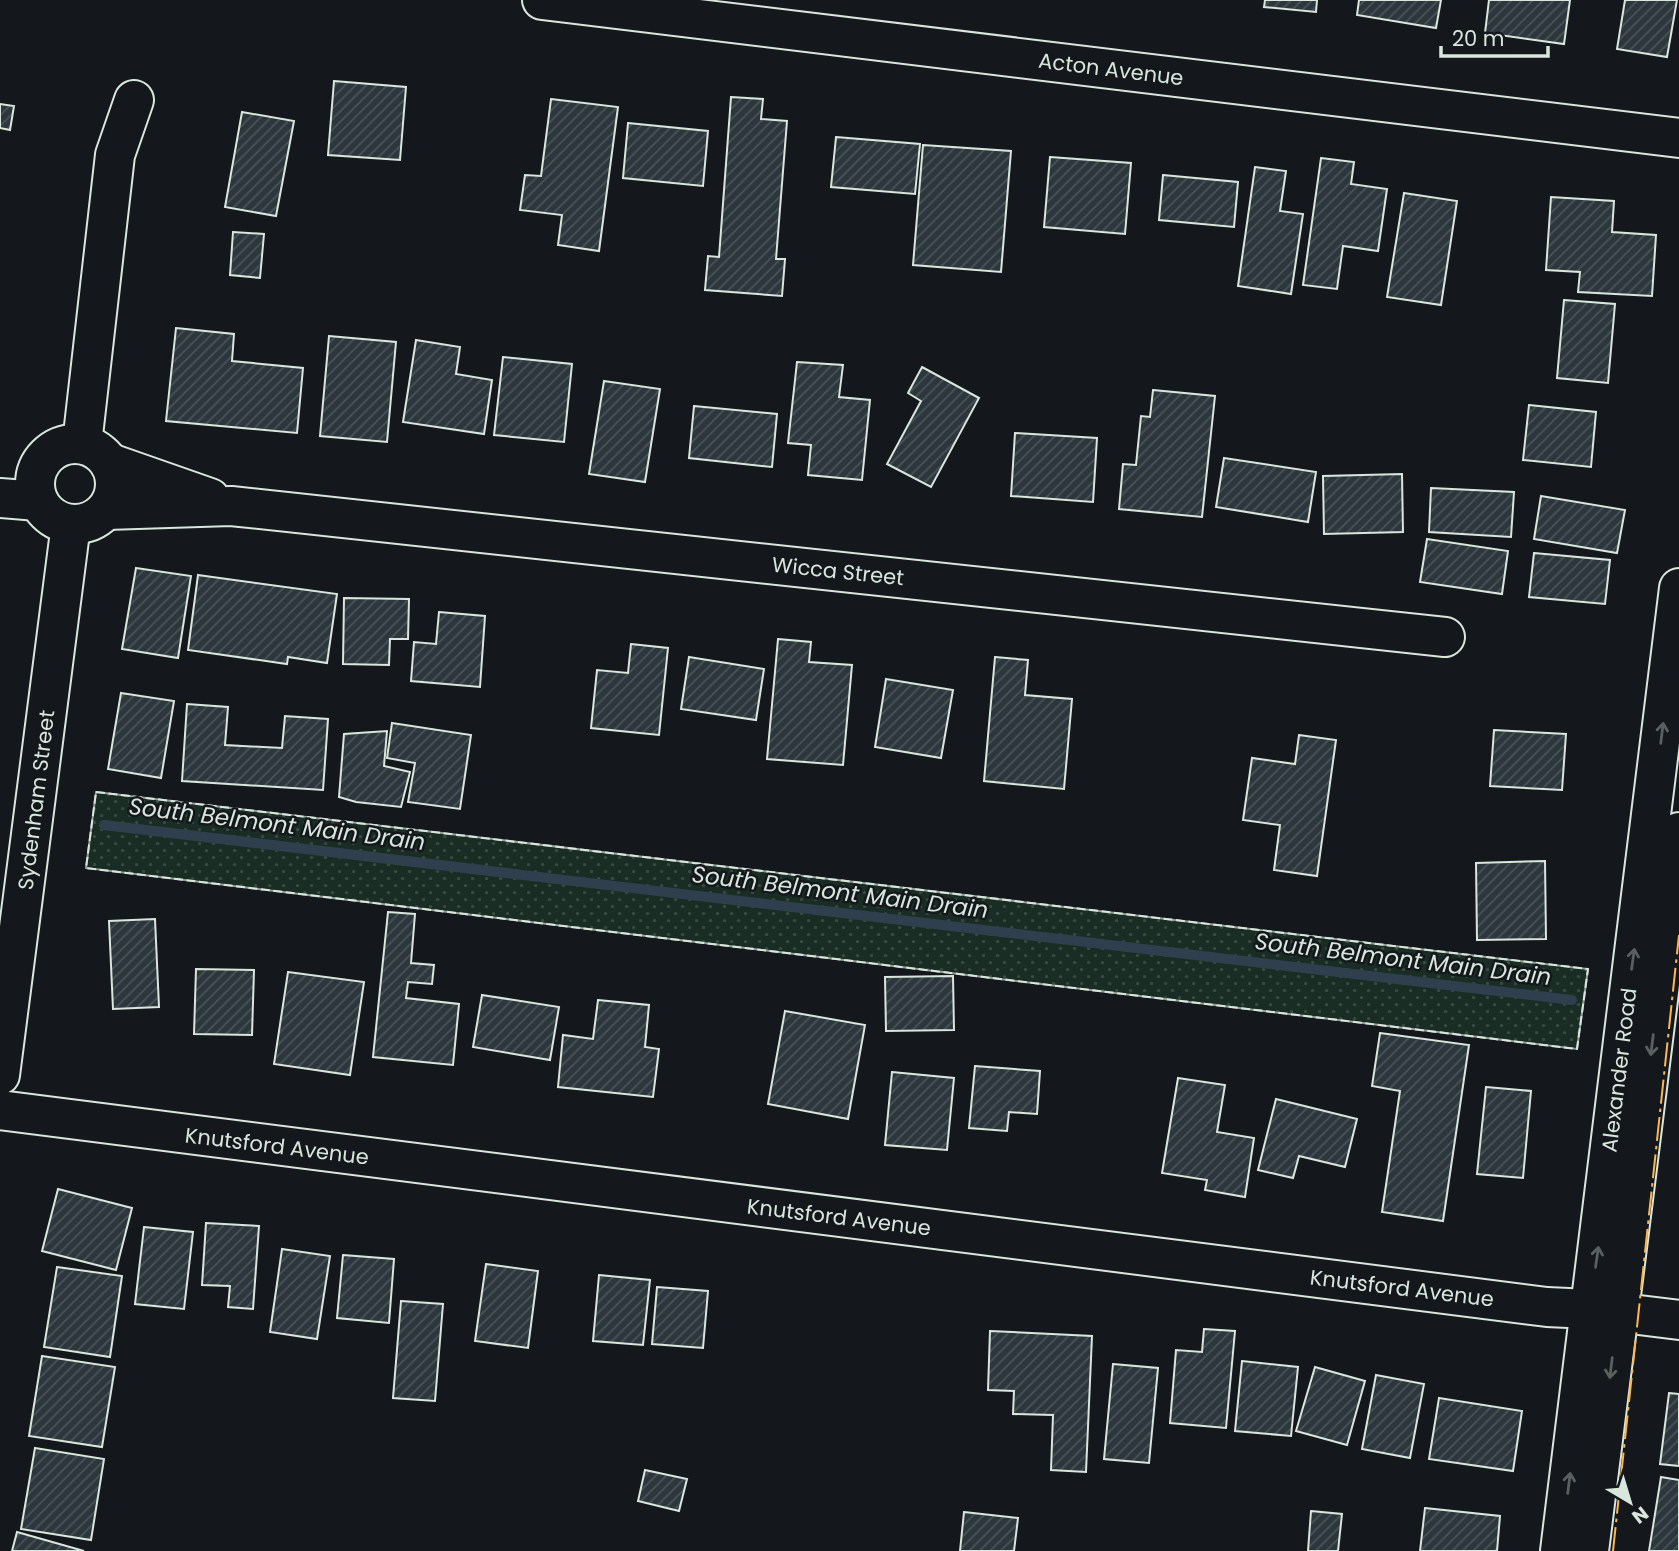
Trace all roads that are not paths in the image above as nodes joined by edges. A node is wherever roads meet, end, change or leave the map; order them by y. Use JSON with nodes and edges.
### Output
{"nodes":[{"id":1,"x":542,"y":0,"type":"edge"},
{"id":2,"x":134,"y":100,"type":"dead end"},
{"id":3,"x":1679,"y":138,"type":"edge"},
{"id":4,"x":96,"y":453,"type":"junction"},
{"id":5,"x":24,"y":482,"type":"edge"},
{"id":6,"x":0,"y":498,"type":"edge"},
{"id":7,"x":231,"y":506,"type":"junction"},
{"id":8,"x":106,"y":510,"type":"junction"},
{"id":9,"x":71,"y":524,"type":"junction"},
{"id":10,"x":1679,"y":588,"type":"edge"},
{"id":11,"x":1445,"y":637,"type":"dead end"},
{"id":12,"x":1673,"y":688,"type":"edge"},
{"id":13,"x":1679,"y":832,"type":"edge"},
{"id":14,"x":0,"y":1075,"type":"edge"},
{"id":15,"x":0,"y":1110,"type":"edge"},
{"id":16,"x":1604,"y":1310,"type":"junction"},
{"id":17,"x":1679,"y":1320,"type":"edge"},
{"id":18,"x":1560,"y":1551,"type":"edge"},
{"id":19,"x":1589,"y":1551,"type":"edge"}],
"edges":[{"from":1,"to":3,"type":"street","name":"Acton Avenue"},
{"from":2,"to":4,"type":"street"},
{"from":4,"to":5,"type":"street"},
{"from":4,"to":7,"type":"street","name":"Wicca Street"},
{"from":4,"to":8,"type":"street"},
{"from":5,"to":6,"type":"street"},
{"from":5,"to":9,"type":"street"},
{"from":7,"to":8,"type":"street","name":"Wicca Street"},
{"from":7,"to":11,"type":"street","name":"Wicca Street"},
{"from":8,"to":9,"type":"street"},
{"from":9,"to":14,"type":"street","name":"Sydenham Street"},
{"from":10,"to":12,"type":"street","name":"Alexander Road"},
{"from":16,"to":12,"type":"street","name":"Alexander Road","one_way":true},
{"from":13,"to":16,"type":"street","name":"Alexander Road","one_way":true},
{"from":15,"to":16,"type":"street","name":"Knutsford Avenue"},
{"from":16,"to":17,"type":"street","name":"Knutsford Avenue"},
{"from":18,"to":16,"type":"street","name":"Alexander Road","one_way":true},
{"from":16,"to":19,"type":"street","name":"Alexander Road","one_way":true}]}
